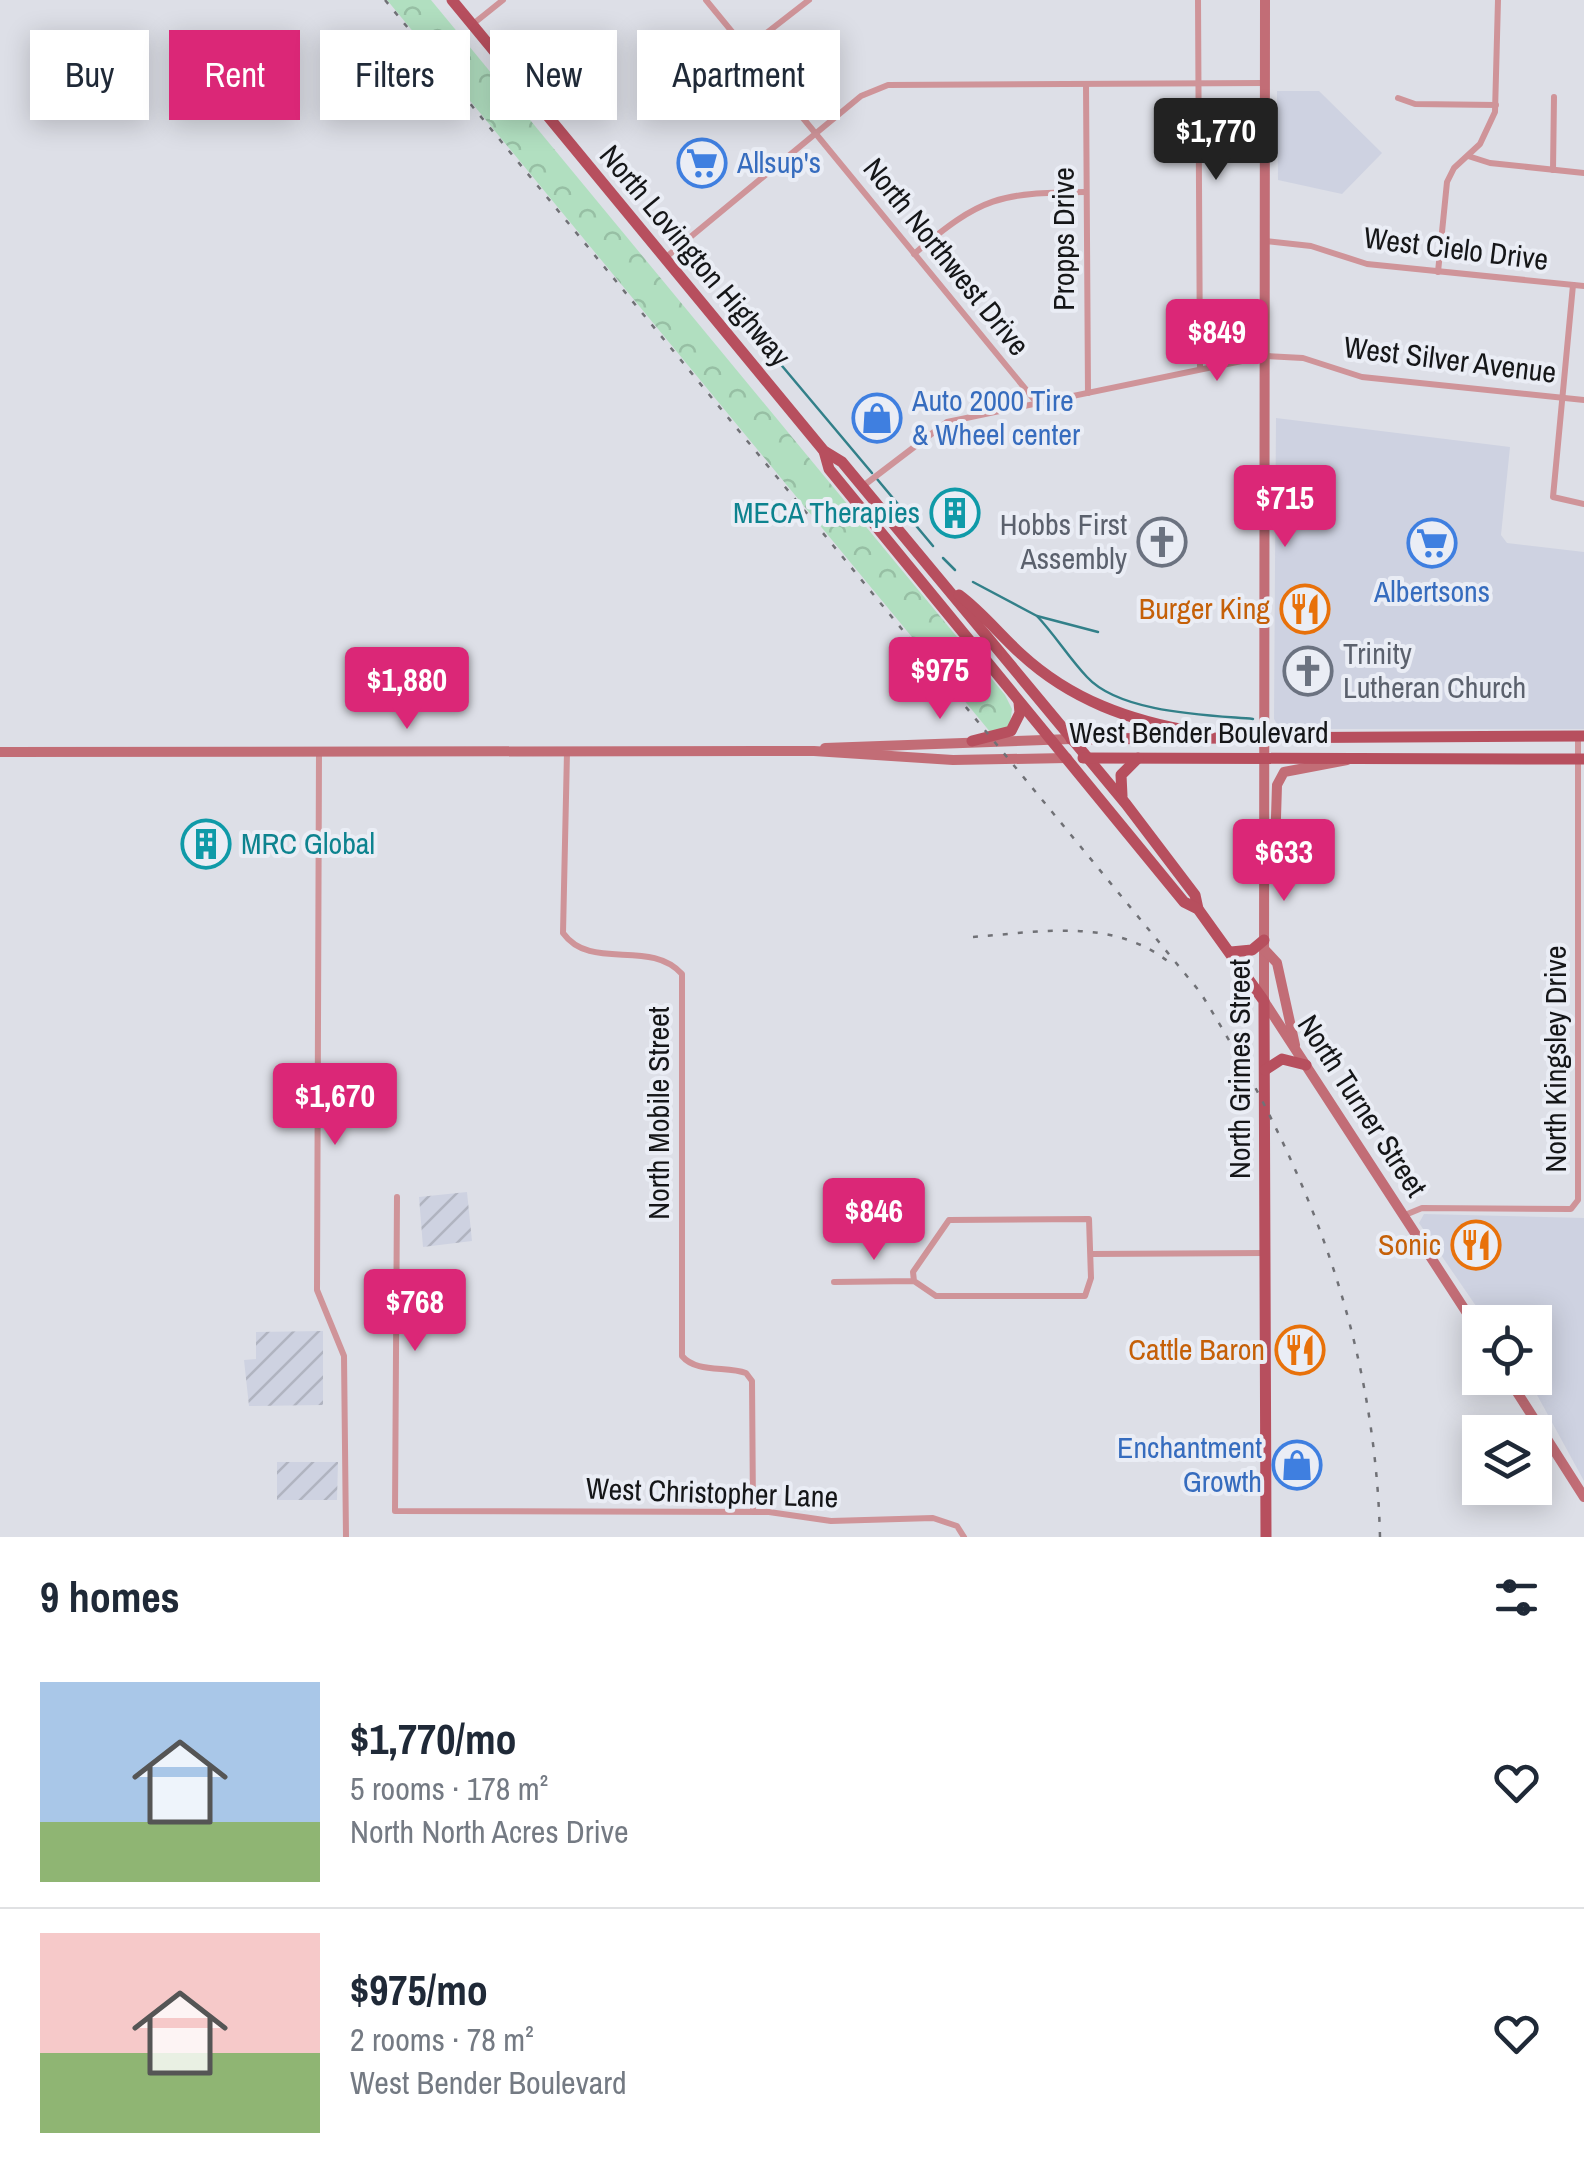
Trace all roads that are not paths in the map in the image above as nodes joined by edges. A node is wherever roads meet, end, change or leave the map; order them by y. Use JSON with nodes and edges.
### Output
{"nodes":[{"id":1,"x":452,"y":0,"type":"edge"},
{"id":2,"x":503,"y":0,"type":"edge"},
{"id":3,"x":706,"y":0,"type":"edge"},
{"id":4,"x":809,"y":0,"type":"edge"},
{"id":5,"x":1198,"y":0,"type":"edge"},
{"id":6,"x":1265,"y":0,"type":"edge"},
{"id":7,"x":1498,"y":0,"type":"edge"},
{"id":8,"x":472,"y":25,"type":"junction"},
{"id":9,"x":731,"y":30,"type":"edge"},
{"id":10,"x":770,"y":30,"type":"edge"},
{"id":11,"x":1198,"y":83,"type":"junction"},
{"id":12,"x":1265,"y":83,"type":"junction"},
{"id":13,"x":1086,"y":84,"type":"junction"},
{"id":14,"x":1554,"y":97,"type":"dead end"},
{"id":15,"x":1398,"y":98,"type":"dead end"},
{"id":16,"x":1496,"y":105,"type":"junction"},
{"id":17,"x":805,"y":120,"type":"edge"},
{"id":18,"x":816,"y":133,"type":"junction"},
{"id":19,"x":1468,"y":156,"type":"junction"},
{"id":20,"x":1553,"y":170,"type":"junction"},
{"id":21,"x":1584,"y":173,"type":"edge"},
{"id":22,"x":1086,"y":192,"type":"junction"},
{"id":23,"x":1266,"y":240,"type":"junction"},
{"id":24,"x":914,"y":254,"type":"junction"},
{"id":25,"x":665,"y":258,"type":"junction"},
{"id":26,"x":1438,"y":272,"type":"junction"},
{"id":27,"x":1573,"y":285,"type":"junction"},
{"id":28,"x":1584,"y":286,"type":"edge"},
{"id":29,"x":1266,"y":356,"type":"junction"},
{"id":30,"x":1200,"y":369,"type":"junction"},
{"id":31,"x":1088,"y":393,"type":"junction"},
{"id":32,"x":1562,"y":397,"type":"junction"},
{"id":33,"x":1584,"y":400,"type":"edge"},
{"id":34,"x":1037,"y":403,"type":"junction"},
{"id":35,"x":824,"y":451,"type":"junction"},
{"id":36,"x":862,"y":486,"type":"junction"},
{"id":37,"x":1584,"y":504,"type":"edge"},
{"id":38,"x":946,"y":588,"type":"junction"},
{"id":39,"x":1018,"y":698,"type":"junction"},
{"id":40,"x":1430,"y":736,"type":"junction"},
{"id":41,"x":1581,"y":736,"type":"edge"},
{"id":42,"x":1225,"y":737,"type":"junction"},
{"id":43,"x":1264,"y":737,"type":"junction"},
{"id":44,"x":1071,"y":739,"type":"junction"},
{"id":45,"x":1052,"y":740,"type":"junction"},
{"id":46,"x":972,"y":741,"type":"junction"},
{"id":47,"x":814,"y":750,"type":"junction"},
{"id":48,"x":0,"y":752,"type":"edge"},
{"id":49,"x":319,"y":752,"type":"junction"},
{"id":50,"x":567,"y":752,"type":"junction"},
{"id":51,"x":1264,"y":756,"type":"junction"},
{"id":52,"x":1140,"y":757,"type":"junction"},
{"id":53,"x":1067,"y":758,"type":"junction"},
{"id":54,"x":1086,"y":758,"type":"junction"},
{"id":55,"x":1354,"y":758,"type":"junction"},
{"id":56,"x":1429,"y":758,"type":"junction"},
{"id":57,"x":1581,"y":759,"type":"edge"},
{"id":58,"x":1126,"y":804,"type":"junction"},
{"id":59,"x":1264,"y":859,"type":"junction"},
{"id":60,"x":1198,"y":909,"type":"junction"},
{"id":61,"x":1264,"y":944,"type":"junction"},
{"id":62,"x":1230,"y":952,"type":"junction"},
{"id":63,"x":1264,"y":1001,"type":"junction"},
{"id":64,"x":1296,"y":1050,"type":"junction"},
{"id":65,"x":1306,"y":1065,"type":"junction"},
{"id":66,"x":1265,"y":1070,"type":"junction"},
{"id":67,"x":1581,"y":1166,"type":"edge"},
{"id":68,"x":397,"y":1197,"type":"dead end"},
{"id":69,"x":1404,"y":1216,"type":"junction"},
{"id":70,"x":1265,"y":1252,"type":"junction"},
{"id":71,"x":1091,"y":1254,"type":"junction"},
{"id":72,"x":914,"y":1281,"type":"junction"},
{"id":73,"x":834,"y":1282,"type":"dead end"},
{"id":74,"x":1462,"y":1305,"type":"edge"},
{"id":75,"x":1519,"y":1395,"type":"edge"},
{"id":76,"x":1584,"y":1497,"type":"edge"},
{"id":77,"x":753,"y":1511,"type":"junction"},
{"id":78,"x":963,"y":1535,"type":"edge"},
{"id":79,"x":346,"y":1537,"type":"edge"},
{"id":80,"x":1266,"y":1537,"type":"edge"}],
"edges":[{"from":1,"to":8,"type":"main road","name":"North Lovington Highway"},
{"from":2,"to":8,"type":"street"},
{"from":3,"to":9,"type":"street","name":"North Northwest Drive"},
{"from":4,"to":10,"type":"street"},
{"from":5,"to":11,"type":"street"},
{"from":6,"to":12,"type":"main road","name":"North Grimes Street"},
{"from":7,"to":16,"type":"street"},
{"from":8,"to":25,"type":"main road","name":"North Lovington Highway"},
{"from":11,"to":12,"type":"street"},
{"from":11,"to":13,"type":"street"},
{"from":11,"to":30,"type":"street"},
{"from":12,"to":23,"type":"main road","name":"North Grimes Street"},
{"from":13,"to":18,"type":"street"},
{"from":13,"to":22,"type":"street","name":"Propps Drive"},
{"from":14,"to":20,"type":"street"},
{"from":15,"to":16,"type":"street"},
{"from":16,"to":19,"type":"street"},
{"from":17,"to":18,"type":"street","name":"North Northwest Drive"},
{"from":18,"to":24,"type":"street","name":"North Northwest Drive"},
{"from":18,"to":25,"type":"street"},
{"from":19,"to":20,"type":"street"},
{"from":19,"to":26,"type":"street"},
{"from":20,"to":21,"type":"street"},
{"from":22,"to":24,"type":"street"},
{"from":22,"to":31,"type":"street","name":"Propps Drive"},
{"from":23,"to":26,"type":"street","name":"West Cielo Drive"},
{"from":23,"to":29,"type":"main road","name":"North Grimes Street"},
{"from":24,"to":34,"type":"street","name":"North Northwest Drive"},
{"from":25,"to":35,"type":"main road","name":"North Lovington Highway"},
{"from":26,"to":27,"type":"street","name":"West Cielo Drive"},
{"from":27,"to":28,"type":"street","name":"West Cielo Drive"},
{"from":27,"to":32,"type":"street"},
{"from":29,"to":30,"type":"street","name":"West Silver Avenue"},
{"from":29,"to":32,"type":"street","name":"West Silver Avenue"},
{"from":29,"to":43,"type":"main road","name":"North Grimes Street"},
{"from":30,"to":31,"type":"street","name":"West Silver Avenue"},
{"from":31,"to":34,"type":"street","name":"West Silver Avenue"},
{"from":32,"to":33,"type":"street","name":"West Silver Avenue"},
{"from":32,"to":37,"type":"street"},
{"from":34,"to":36,"type":"street","name":"West Silver Avenue"},
{"from":35,"to":36,"type":"main road","name":"North Lovington Highway"},
{"from":35,"to":39,"type":"main road","name":"North Lovington Highway"},
{"from":36,"to":38,"type":"main road","name":"North Lovington Highway"},
{"from":38,"to":42,"type":"main road"},
{"from":38,"to":44,"type":"main road","name":"North Lovington Highway"},
{"from":39,"to":45,"type":"main road","name":"North Lovington Highway"},
{"from":39,"to":46,"type":"main road"},
{"from":40,"to":41,"type":"main road","name":"West Bender Boulevard"},
{"from":40,"to":43,"type":"main road","name":"West Bender Boulevard"},
{"from":40,"to":56,"type":"main road"},
{"from":41,"to":57,"type":"street","name":"North Kingsley Drive"},
{"from":42,"to":43,"type":"main road","name":"West Bender Boulevard"},
{"from":42,"to":44,"type":"main road","name":"West Bender Boulevard"},
{"from":43,"to":51,"type":"main road","name":"North Grimes Street"},
{"from":44,"to":45,"type":"main road","name":"West Bender Boulevard"},
{"from":44,"to":54,"type":"main road","name":"North Turner Street"},
{"from":45,"to":46,"type":"main road","name":"West Bender Boulevard"},
{"from":45,"to":53,"type":"main road","name":"North Lovington Highway"},
{"from":46,"to":47,"type":"main road","name":"West Bender Boulevard"},
{"from":47,"to":50,"type":"main road","name":"West Bender Boulevard"},
{"from":47,"to":53,"type":"main road","name":"West Bender Boulevard"},
{"from":48,"to":49,"type":"main road","name":"West Bender Boulevard"},
{"from":49,"to":50,"type":"main road","name":"West Bender Boulevard"},
{"from":49,"to":79,"type":"street"},
{"from":50,"to":77,"type":"street","name":"North Mobile Street"},
{"from":51,"to":52,"type":"main road","name":"West Bender Boulevard"},
{"from":51,"to":55,"type":"main road","name":"West Bender Boulevard"},
{"from":51,"to":59,"type":"main road","name":"North Grimes Street"},
{"from":52,"to":54,"type":"main road","name":"West Bender Boulevard"},
{"from":52,"to":58,"type":"main road"},
{"from":53,"to":54,"type":"main road","name":"West Bender Boulevard"},
{"from":53,"to":60,"type":"main road","name":"North Turner Street"},
{"from":54,"to":58,"type":"main road","name":"North Turner Street"},
{"from":55,"to":56,"type":"main road","name":"West Bender Boulevard"},
{"from":55,"to":59,"type":"main road"},
{"from":56,"to":57,"type":"main road","name":"West Bender Boulevard"},
{"from":57,"to":67,"type":"street","name":"North Kingsley Drive"},
{"from":58,"to":60,"type":"main road","name":"North Turner Street"},
{"from":59,"to":61,"type":"main road","name":"North Grimes Street"},
{"from":60,"to":62,"type":"main road","name":"North Turner Street"},
{"from":61,"to":62,"type":"main road"},
{"from":61,"to":63,"type":"main road","name":"North Grimes Street"},
{"from":61,"to":64,"type":"main road"},
{"from":62,"to":63,"type":"main road","name":"North Turner Street"},
{"from":63,"to":64,"type":"main road","name":"North Turner Street"},
{"from":63,"to":66,"type":"main road","name":"North Grimes Street"},
{"from":64,"to":65,"type":"main road","name":"North Turner Street"},
{"from":65,"to":66,"type":"main road"},
{"from":65,"to":69,"type":"main road","name":"North Turner Street"},
{"from":66,"to":70,"type":"main road","name":"North Grimes Street"},
{"from":67,"to":69,"type":"street","name":"North Kingsley Drive"},
{"from":68,"to":77,"type":"street","name":"West Christopher Lane"},
{"from":69,"to":74,"type":"main road","name":"North Turner Street"},
{"from":70,"to":71,"type":"street"},
{"from":70,"to":80,"type":"main road","name":"North Grimes Street"},
{"from":71,"to":72,"type":"street"},
{"from":71,"to":72,"type":"street"},
{"from":72,"to":73,"type":"street"},
{"from":75,"to":76,"type":"main road"},
{"from":77,"to":78,"type":"street","name":"West Christopher Lane"}]}
